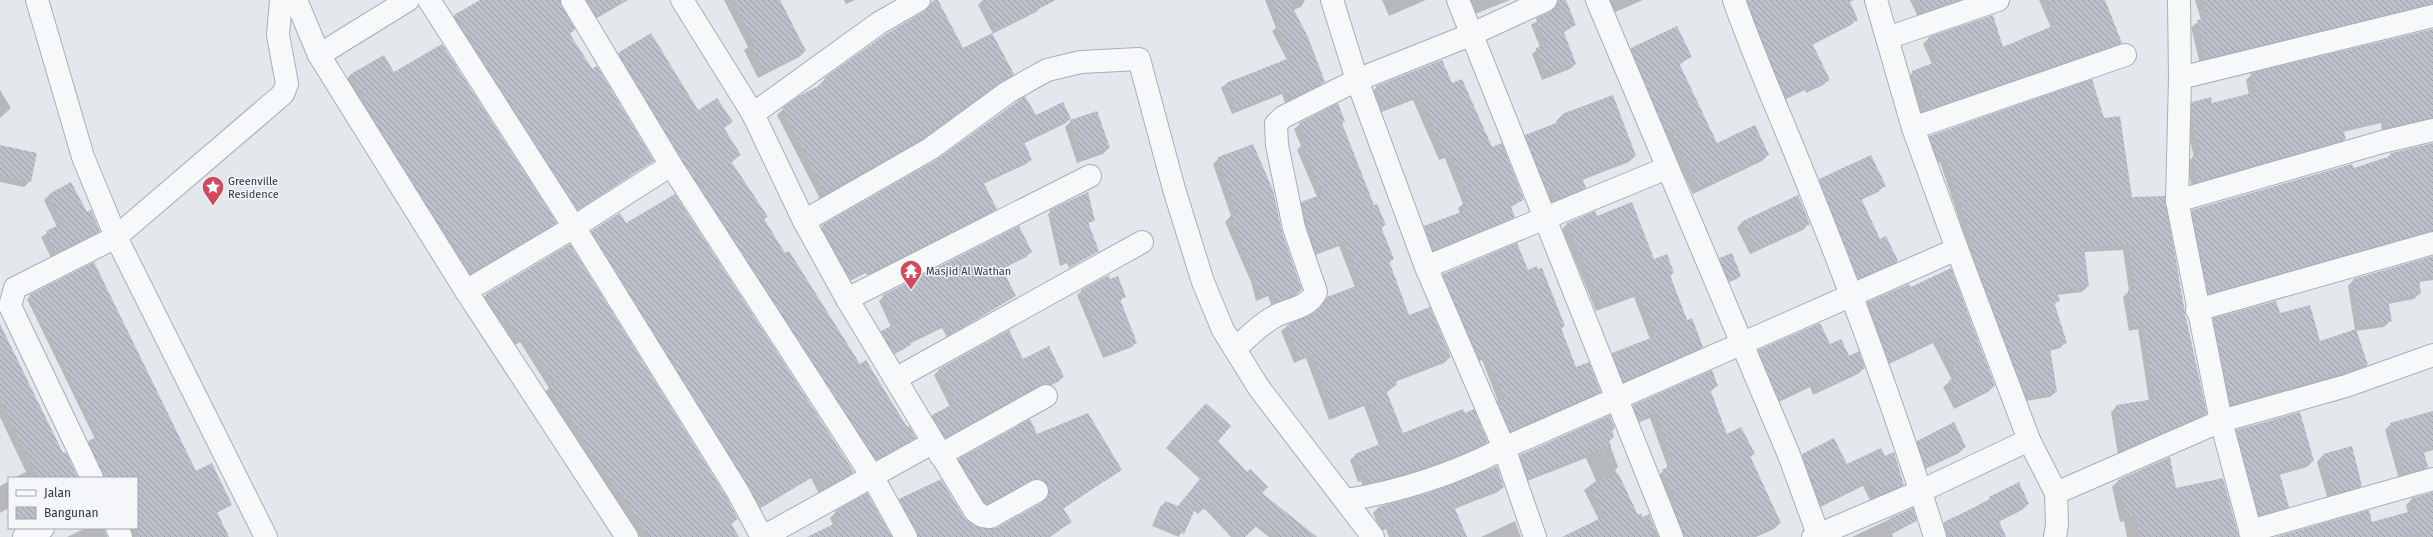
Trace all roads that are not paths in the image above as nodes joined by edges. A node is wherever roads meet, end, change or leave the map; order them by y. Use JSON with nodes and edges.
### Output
{"nodes":[{"id":1,"x":37,"y":0,"type":"edge"},
{"id":2,"x":281,"y":0,"type":"edge"},
{"id":3,"x":296,"y":0,"type":"edge"},
{"id":4,"x":408,"y":0,"type":"edge"},
{"id":5,"x":429,"y":0,"type":"edge"},
{"id":6,"x":572,"y":0,"type":"edge"},
{"id":7,"x":682,"y":0,"type":"edge"},
{"id":8,"x":919,"y":0,"type":"edge"},
{"id":9,"x":1332,"y":0,"type":"edge"},
{"id":10,"x":1458,"y":0,"type":"edge"},
{"id":11,"x":1546,"y":0,"type":"edge"},
{"id":12,"x":1596,"y":0,"type":"edge"},
{"id":13,"x":1734,"y":0,"type":"edge"},
{"id":14,"x":1876,"y":0,"type":"edge"},
{"id":15,"x":1998,"y":0,"type":"edge"},
{"id":16,"x":2178,"y":0,"type":"edge"},
{"id":17,"x":2433,"y":16,"type":"edge"},
{"id":18,"x":1470,"y":35,"type":"junction"},
{"id":19,"x":1887,"y":38,"type":"junction"},
{"id":20,"x":319,"y":55,"type":"junction"},
{"id":21,"x":2125,"y":55,"type":"dead end"},
{"id":22,"x":2180,"y":78,"type":"junction"},
{"id":23,"x":1357,"y":80,"type":"junction"},
{"id":24,"x":753,"y":114,"type":"junction"},
{"id":25,"x":1913,"y":128,"type":"junction"},
{"id":26,"x":2433,"y":130,"type":"edge"},
{"id":27,"x":671,"y":165,"type":"junction"},
{"id":28,"x":1667,"y":168,"type":"junction"},
{"id":29,"x":1090,"y":176,"type":"dead end"},
{"id":30,"x":2177,"y":201,"type":"junction"},
{"id":31,"x":1546,"y":218,"type":"junction"},
{"id":32,"x":804,"y":221,"type":"junction"},
{"id":33,"x":574,"y":227,"type":"junction"},
{"id":34,"x":116,"y":237,"type":"junction"},
{"id":35,"x":1142,"y":242,"type":"dead end"},
{"id":36,"x":2433,"y":243,"type":"edge"},
{"id":37,"x":1957,"y":249,"type":"junction"},
{"id":38,"x":1426,"y":267,"type":"junction"},
{"id":39,"x":466,"y":291,"type":"junction"},
{"id":40,"x":1852,"y":295,"type":"junction"},
{"id":41,"x":847,"y":300,"type":"junction"},
{"id":42,"x":2197,"y":310,"type":"junction"},
{"id":43,"x":1741,"y":344,"type":"junction"},
{"id":44,"x":1235,"y":349,"type":"junction"},
{"id":45,"x":2433,"y":355,"type":"edge"},
{"id":46,"x":895,"y":379,"type":"junction"},
{"id":47,"x":1046,"y":396,"type":"dead end"},
{"id":48,"x":1617,"y":398,"type":"junction"},
{"id":49,"x":2221,"y":421,"type":"junction"},
{"id":50,"x":2029,"y":440,"type":"junction"},
{"id":51,"x":1504,"y":448,"type":"junction"},
{"id":52,"x":936,"y":449,"type":"junction"},
{"id":53,"x":872,"y":476,"type":"junction"},
{"id":54,"x":92,"y":477,"type":"edge"},
{"id":55,"x":2433,"y":479,"type":"edge"},
{"id":56,"x":1037,"y":491,"type":"dead end"},
{"id":57,"x":1921,"y":491,"type":"junction"},
{"id":58,"x":2056,"y":493,"type":"junction"},
{"id":59,"x":1346,"y":500,"type":"junction"},
{"id":60,"x":41,"y":529,"type":"edge"},
{"id":61,"x":2251,"y":534,"type":"edge"},
{"id":62,"x":1817,"y":536,"type":"edge"},
{"id":63,"x":24,"y":537,"type":"edge"},
{"id":64,"x":266,"y":537,"type":"edge"},
{"id":65,"x":627,"y":537,"type":"edge"},
{"id":66,"x":762,"y":537,"type":"edge"},
{"id":67,"x":906,"y":537,"type":"edge"},
{"id":68,"x":1373,"y":537,"type":"edge"},
{"id":69,"x":1535,"y":537,"type":"edge"},
{"id":70,"x":1672,"y":537,"type":"edge"},
{"id":71,"x":1935,"y":537,"type":"edge"},
{"id":72,"x":2055,"y":537,"type":"edge"}],
"edges":[{"from":1,"to":34,"type":"street"},
{"from":2,"to":34,"type":"street"},
{"from":3,"to":20,"type":"street"},
{"from":4,"to":20,"type":"street"},
{"from":5,"to":33,"type":"street"},
{"from":6,"to":27,"type":"street"},
{"from":7,"to":24,"type":"street"},
{"from":8,"to":24,"type":"street"},
{"from":9,"to":23,"type":"street"},
{"from":10,"to":18,"type":"street"},
{"from":11,"to":18,"type":"street"},
{"from":12,"to":28,"type":"street"},
{"from":13,"to":40,"type":"street"},
{"from":14,"to":19,"type":"street"},
{"from":15,"to":19,"type":"street"},
{"from":16,"to":22,"type":"street"},
{"from":17,"to":22,"type":"street"},
{"from":18,"to":23,"type":"street"},
{"from":18,"to":31,"type":"street"},
{"from":19,"to":25,"type":"street"},
{"from":20,"to":39,"type":"street"},
{"from":21,"to":25,"type":"street"},
{"from":22,"to":30,"type":"street"},
{"from":23,"to":38,"type":"street"},
{"from":23,"to":44,"type":"street"},
{"from":24,"to":32,"type":"street"},
{"from":25,"to":37,"type":"street"},
{"from":26,"to":30,"type":"street"},
{"from":27,"to":33,"type":"street"},
{"from":27,"to":53,"type":"street"},
{"from":28,"to":31,"type":"street"},
{"from":28,"to":43,"type":"street"},
{"from":29,"to":41,"type":"street"},
{"from":30,"to":42,"type":"street"},
{"from":31,"to":38,"type":"street"},
{"from":31,"to":48,"type":"street"},
{"from":32,"to":41,"type":"street"},
{"from":32,"to":44,"type":"street"},
{"from":33,"to":39,"type":"street"},
{"from":33,"to":66,"type":"street"},
{"from":34,"to":54,"type":"street"},
{"from":34,"to":64,"type":"street"},
{"from":35,"to":46,"type":"street"},
{"from":36,"to":42,"type":"street"},
{"from":37,"to":40,"type":"street"},
{"from":37,"to":50,"type":"street"},
{"from":38,"to":51,"type":"street"},
{"from":39,"to":65,"type":"street"},
{"from":40,"to":43,"type":"street"},
{"from":40,"to":57,"type":"street"},
{"from":41,"to":46,"type":"street"},
{"from":42,"to":49,"type":"street"},
{"from":43,"to":48,"type":"street"},
{"from":43,"to":62,"type":"street"},
{"from":44,"to":59,"type":"street"},
{"from":45,"to":49,"type":"street"},
{"from":46,"to":52,"type":"street"},
{"from":47,"to":52,"type":"street"},
{"from":48,"to":51,"type":"street"},
{"from":48,"to":70,"type":"street"},
{"from":49,"to":58,"type":"street"},
{"from":49,"to":61,"type":"street"},
{"from":50,"to":57,"type":"street"},
{"from":50,"to":58,"type":"street"},
{"from":51,"to":59,"type":"street"},
{"from":51,"to":69,"type":"street"},
{"from":52,"to":53,"type":"street"},
{"from":52,"to":56,"type":"street"},
{"from":53,"to":66,"type":"street"},
{"from":53,"to":67,"type":"street"},
{"from":55,"to":61,"type":"street"},
{"from":57,"to":62,"type":"street"},
{"from":57,"to":71,"type":"street"},
{"from":58,"to":72,"type":"street"},
{"from":59,"to":68,"type":"street"},
{"from":60,"to":63,"type":"street"}]}
